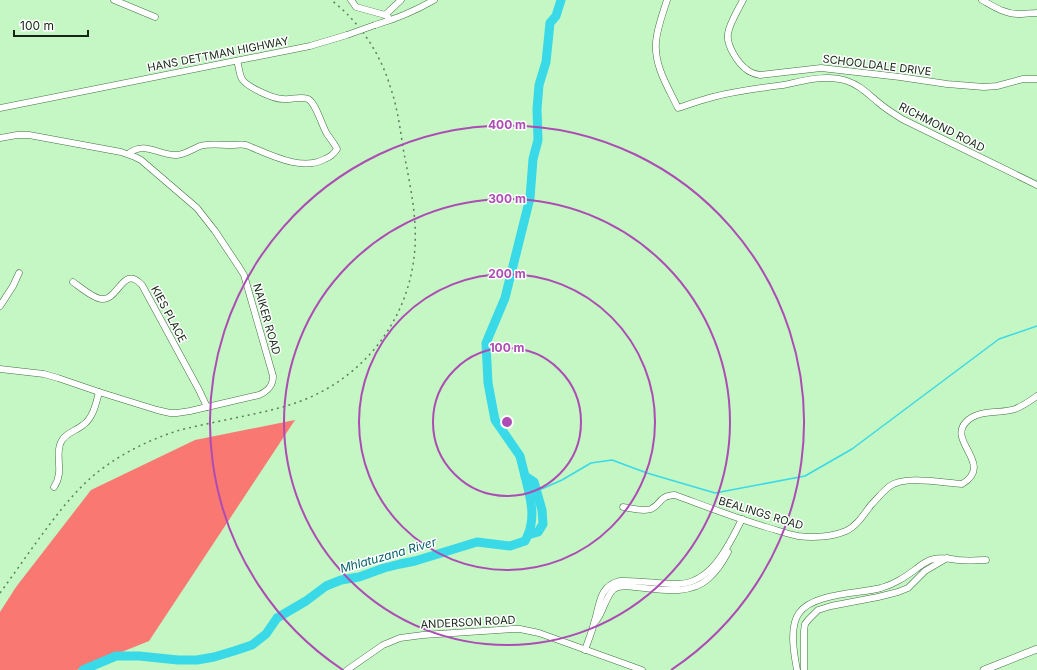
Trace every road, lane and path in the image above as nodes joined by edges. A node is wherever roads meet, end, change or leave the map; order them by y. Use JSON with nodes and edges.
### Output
{"nodes":[{"id":1,"x":114,"y":0,"type":"edge"},
{"id":2,"x":351,"y":0,"type":"edge"},
{"id":3,"x":401,"y":0,"type":"edge"},
{"id":4,"x":434,"y":0,"type":"edge"},
{"id":5,"x":667,"y":0,"type":"edge"},
{"id":6,"x":743,"y":0,"type":"edge"},
{"id":7,"x":982,"y":0,"type":"edge"},
{"id":8,"x":1037,"y":13,"type":"edge"},
{"id":9,"x":385,"y":15,"type":"junction"},
{"id":10,"x":155,"y":17,"type":"dead end"},
{"id":11,"x":393,"y":20,"type":"junction"},
{"id":12,"x":237,"y":61,"type":"junction"},
{"id":13,"x":1037,"y":79,"type":"edge"},
{"id":14,"x":0,"y":108,"type":"edge"},
{"id":15,"x":0,"y":138,"type":"edge"},
{"id":16,"x":128,"y":154,"type":"junction"},
{"id":17,"x":1037,"y":185,"type":"edge"},
{"id":18,"x":19,"y":273,"type":"dead end"},
{"id":19,"x":73,"y":282,"type":"dead end"},
{"id":20,"x":0,"y":306,"type":"edge"},
{"id":21,"x":0,"y":368,"type":"edge"},
{"id":22,"x":99,"y":392,"type":"junction"},
{"id":23,"x":1037,"y":396,"type":"edge"},
{"id":24,"x":207,"y":408,"type":"junction"},
{"id":25,"x":54,"y":487,"type":"dead end"},
{"id":26,"x":623,"y":507,"type":"dead end"},
{"id":27,"x":743,"y":520,"type":"junction"},
{"id":28,"x":947,"y":558,"type":"junction"},
{"id":29,"x":986,"y":560,"type":"dead end"},
{"id":30,"x":1037,"y":649,"type":"edge"},
{"id":31,"x":585,"y":650,"type":"junction"},
{"id":32,"x":356,"y":668,"type":"edge"},
{"id":33,"x":346,"y":670,"type":"edge"},
{"id":34,"x":642,"y":670,"type":"edge"},
{"id":35,"x":797,"y":670,"type":"edge"},
{"id":36,"x":804,"y":670,"type":"edge"},
{"id":37,"x":984,"y":670,"type":"edge"}],
"edges":[{"from":1,"to":10,"type":"street"},
{"from":2,"to":9,"type":"street"},
{"from":3,"to":9,"type":"street"},
{"from":4,"to":11,"type":"street","name":"HANS DETTMAN HIGHWAY"},
{"from":5,"to":17,"type":"street","name":"RICHMOND ROAD"},
{"from":6,"to":13,"type":"street","name":"SCHOOLDALE DRIVE"},
{"from":7,"to":8,"type":"street"},
{"from":9,"to":11,"type":"street"},
{"from":11,"to":12,"type":"street","name":"HANS DETTMAN HIGHWAY","bridge":true},
{"from":12,"to":14,"type":"street","name":"HANS DETTMAN HIGHWAY"},
{"from":12,"to":16,"type":"street"},
{"from":15,"to":16,"type":"street","name":"NAIKER ROAD"},
{"from":16,"to":24,"type":"street","name":"NAIKER ROAD"},
{"from":18,"to":20,"type":"street"},
{"from":19,"to":24,"type":"street","name":"KIES PLACE"},
{"from":21,"to":22,"type":"street","name":"NAIKER ROAD"},
{"from":22,"to":24,"type":"street","name":"NAIKER ROAD"},
{"from":22,"to":25,"type":"street"},
{"from":23,"to":27,"type":"street","name":"BEALINGS ROAD"},
{"from":26,"to":27,"type":"street","name":"BEALINGS ROAD"},
{"from":27,"to":31,"type":"street"},
{"from":28,"to":29,"type":"street"},
{"from":28,"to":35,"type":"street"},
{"from":28,"to":36,"type":"street"},
{"from":30,"to":37,"type":"main road"},
{"from":31,"to":32,"type":"street","name":"ANDERSON ROAD"},
{"from":31,"to":34,"type":"street","name":"ANDERSON ROAD"},
{"from":32,"to":33,"type":"street","name":"ANDERSON ROAD"}]}
